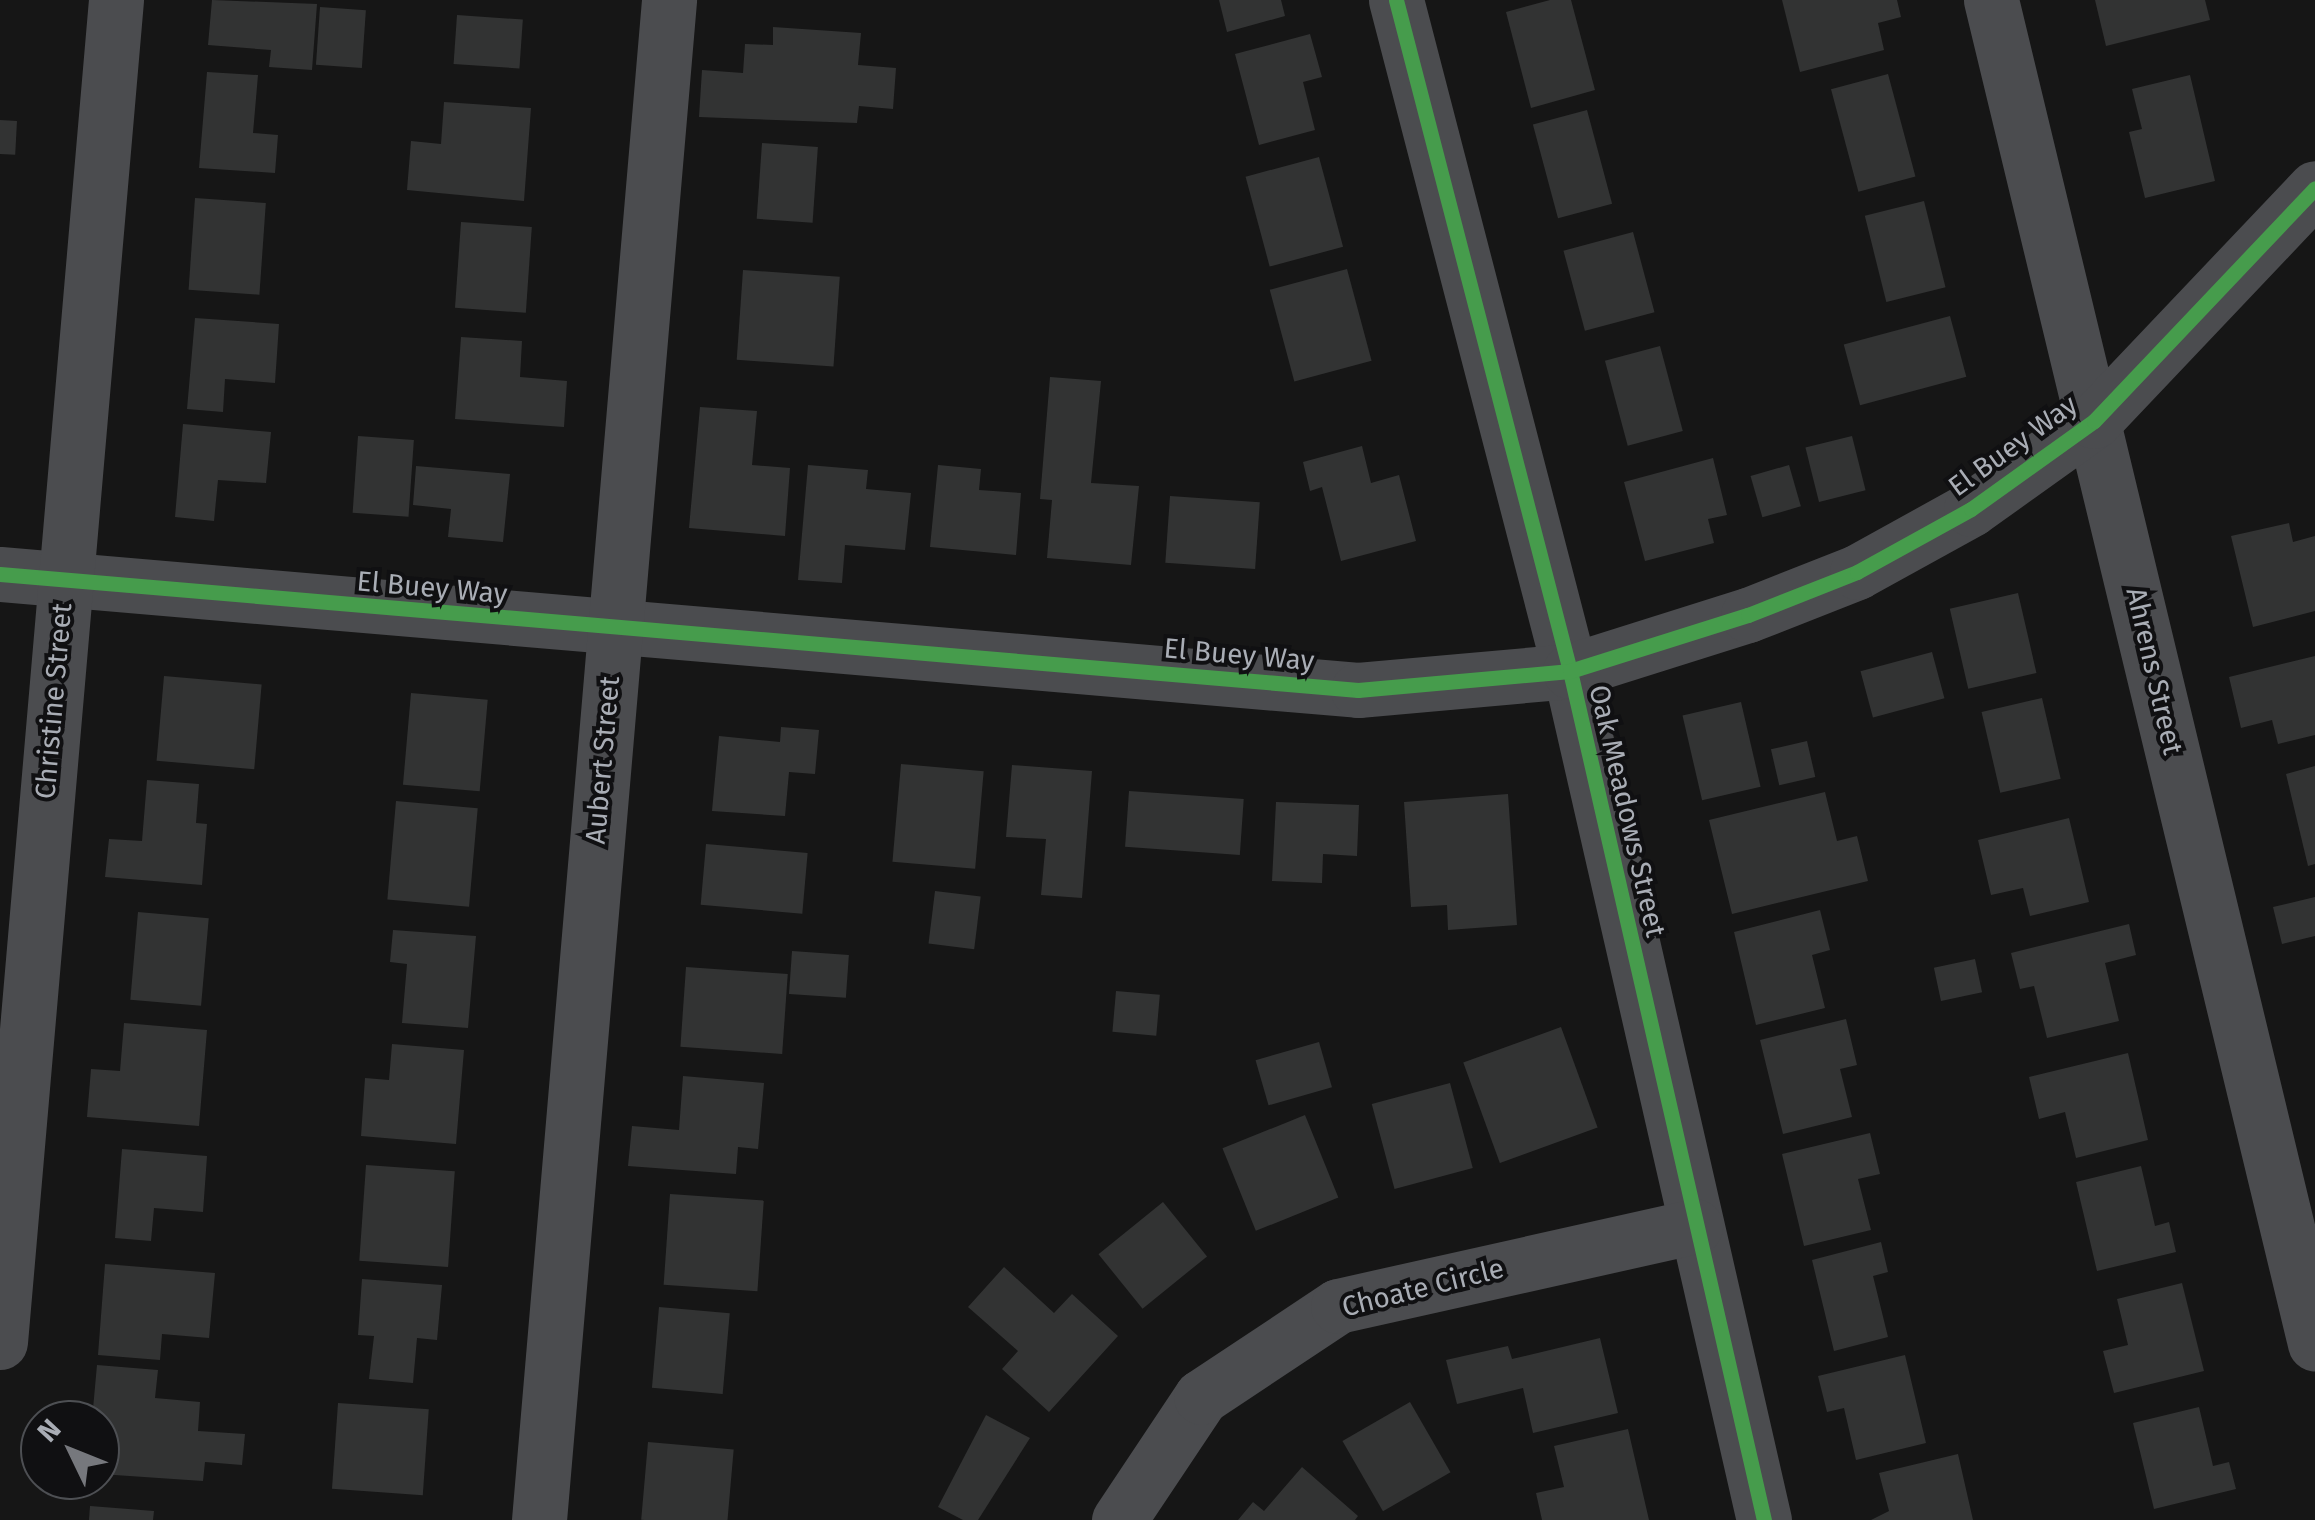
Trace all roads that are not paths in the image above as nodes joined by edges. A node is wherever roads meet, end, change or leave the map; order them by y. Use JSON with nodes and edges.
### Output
{"nodes":[{"id":1,"x":116,"y":0,"type":"edge"},
{"id":2,"x":670,"y":0,"type":"edge"},
{"id":3,"x":1396,"y":0,"type":"edge"},
{"id":4,"x":1991,"y":0,"type":"edge"},
{"id":5,"x":2315,"y":188,"type":"edge"},
{"id":6,"x":2094,"y":421,"type":"junction"},
{"id":7,"x":0,"y":574,"type":"edge"},
{"id":8,"x":65,"y":579,"type":"junction"},
{"id":9,"x":614,"y":630,"type":"junction"},
{"id":10,"x":1570,"y":670,"type":"junction"},
{"id":11,"x":1695,"y":1226,"type":"junction"},
{"id":12,"x":0,"y":1342,"type":"edge"},
{"id":13,"x":2315,"y":1343,"type":"edge"},
{"id":14,"x":539,"y":1520,"type":"edge"},
{"id":15,"x":1119,"y":1520,"type":"edge"},
{"id":16,"x":1764,"y":1520,"type":"edge"}],
"edges":[{"from":1,"to":8,"type":"street","name":"Christine Street"},
{"from":2,"to":9,"type":"street","name":"Aubert Street"},
{"from":3,"to":10,"type":"street","name":"Oak Meadows Street"},
{"from":4,"to":6,"type":"street","name":"Ahrens Street"},
{"from":5,"to":6,"type":"street","name":"El Buey Way"},
{"from":6,"to":10,"type":"street","name":"El Buey Way"},
{"from":6,"to":13,"type":"street","name":"Ahrens Street"},
{"from":7,"to":8,"type":"street","name":"El Buey Way"},
{"from":8,"to":9,"type":"street","name":"El Buey Way"},
{"from":8,"to":12,"type":"street","name":"Christine Street"},
{"from":9,"to":10,"type":"street","name":"El Buey Way"},
{"from":9,"to":14,"type":"street","name":"Aubert Street"},
{"from":10,"to":11,"type":"street","name":"Oak Meadows Street"},
{"from":11,"to":15,"type":"street","name":"Choate Circle"},
{"from":11,"to":16,"type":"street","name":"Oak Meadows Street"}]}
